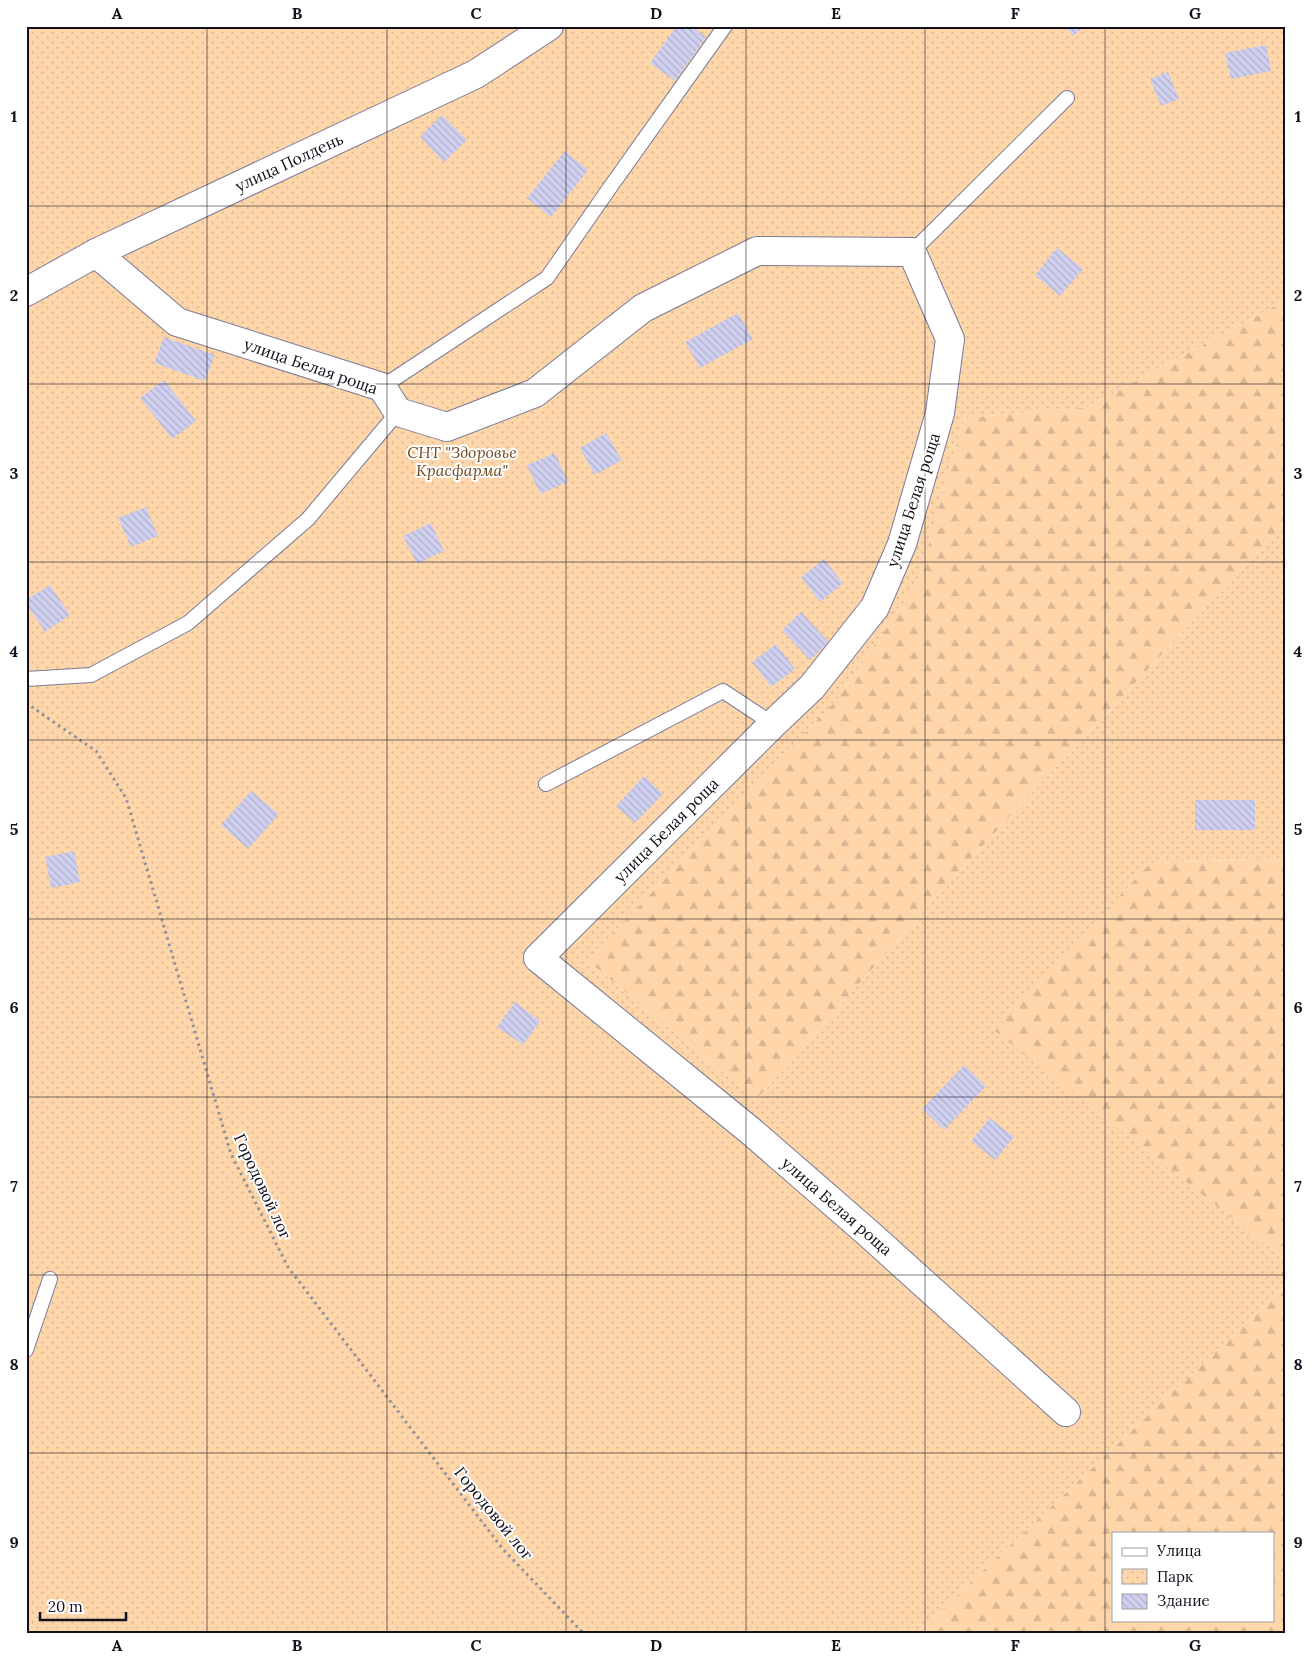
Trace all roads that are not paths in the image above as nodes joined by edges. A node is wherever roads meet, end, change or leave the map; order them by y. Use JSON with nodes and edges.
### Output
{"nodes":[{"id":1,"x":549,"y":26,"type":"edge"},
{"id":2,"x":725,"y":26,"type":"edge"},
{"id":3,"x":1067,"y":98,"type":"dead end"},
{"id":4,"x":912,"y":252,"type":"junction"},
{"id":5,"x":96,"y":253,"type":"junction"},
{"id":6,"x":26,"y":292,"type":"edge"},
{"id":7,"x":382,"y":387,"type":"junction"},
{"id":8,"x":398,"y":412,"type":"junction"},
{"id":9,"x":26,"y":679,"type":"edge"},
{"id":10,"x":773,"y":724,"type":"junction"},
{"id":11,"x":546,"y":784,"type":"dead end"},
{"id":12,"x":50,"y":1279,"type":"dead end"},
{"id":13,"x":26,"y":1350,"type":"edge"},
{"id":14,"x":1066,"y":1412,"type":"dead end"}],
"edges":[{"from":1,"to":5,"type":"street","name":"улица Полдень"},
{"from":2,"to":7,"type":"lane"},
{"from":3,"to":4,"type":"lane"},
{"from":4,"to":8,"type":"street"},
{"from":4,"to":10,"type":"street","name":"улица Белая роща"},
{"from":5,"to":6,"type":"street","name":"улица Полдень"},
{"from":5,"to":7,"type":"street","name":"улица Белая роща"},
{"from":7,"to":8,"type":"street","name":"улица Белая роща"},
{"from":8,"to":9,"type":"lane"},
{"from":10,"to":11,"type":"lane"},
{"from":10,"to":14,"type":"street","name":"улица Белая роща"},
{"from":12,"to":13,"type":"lane"}]}
